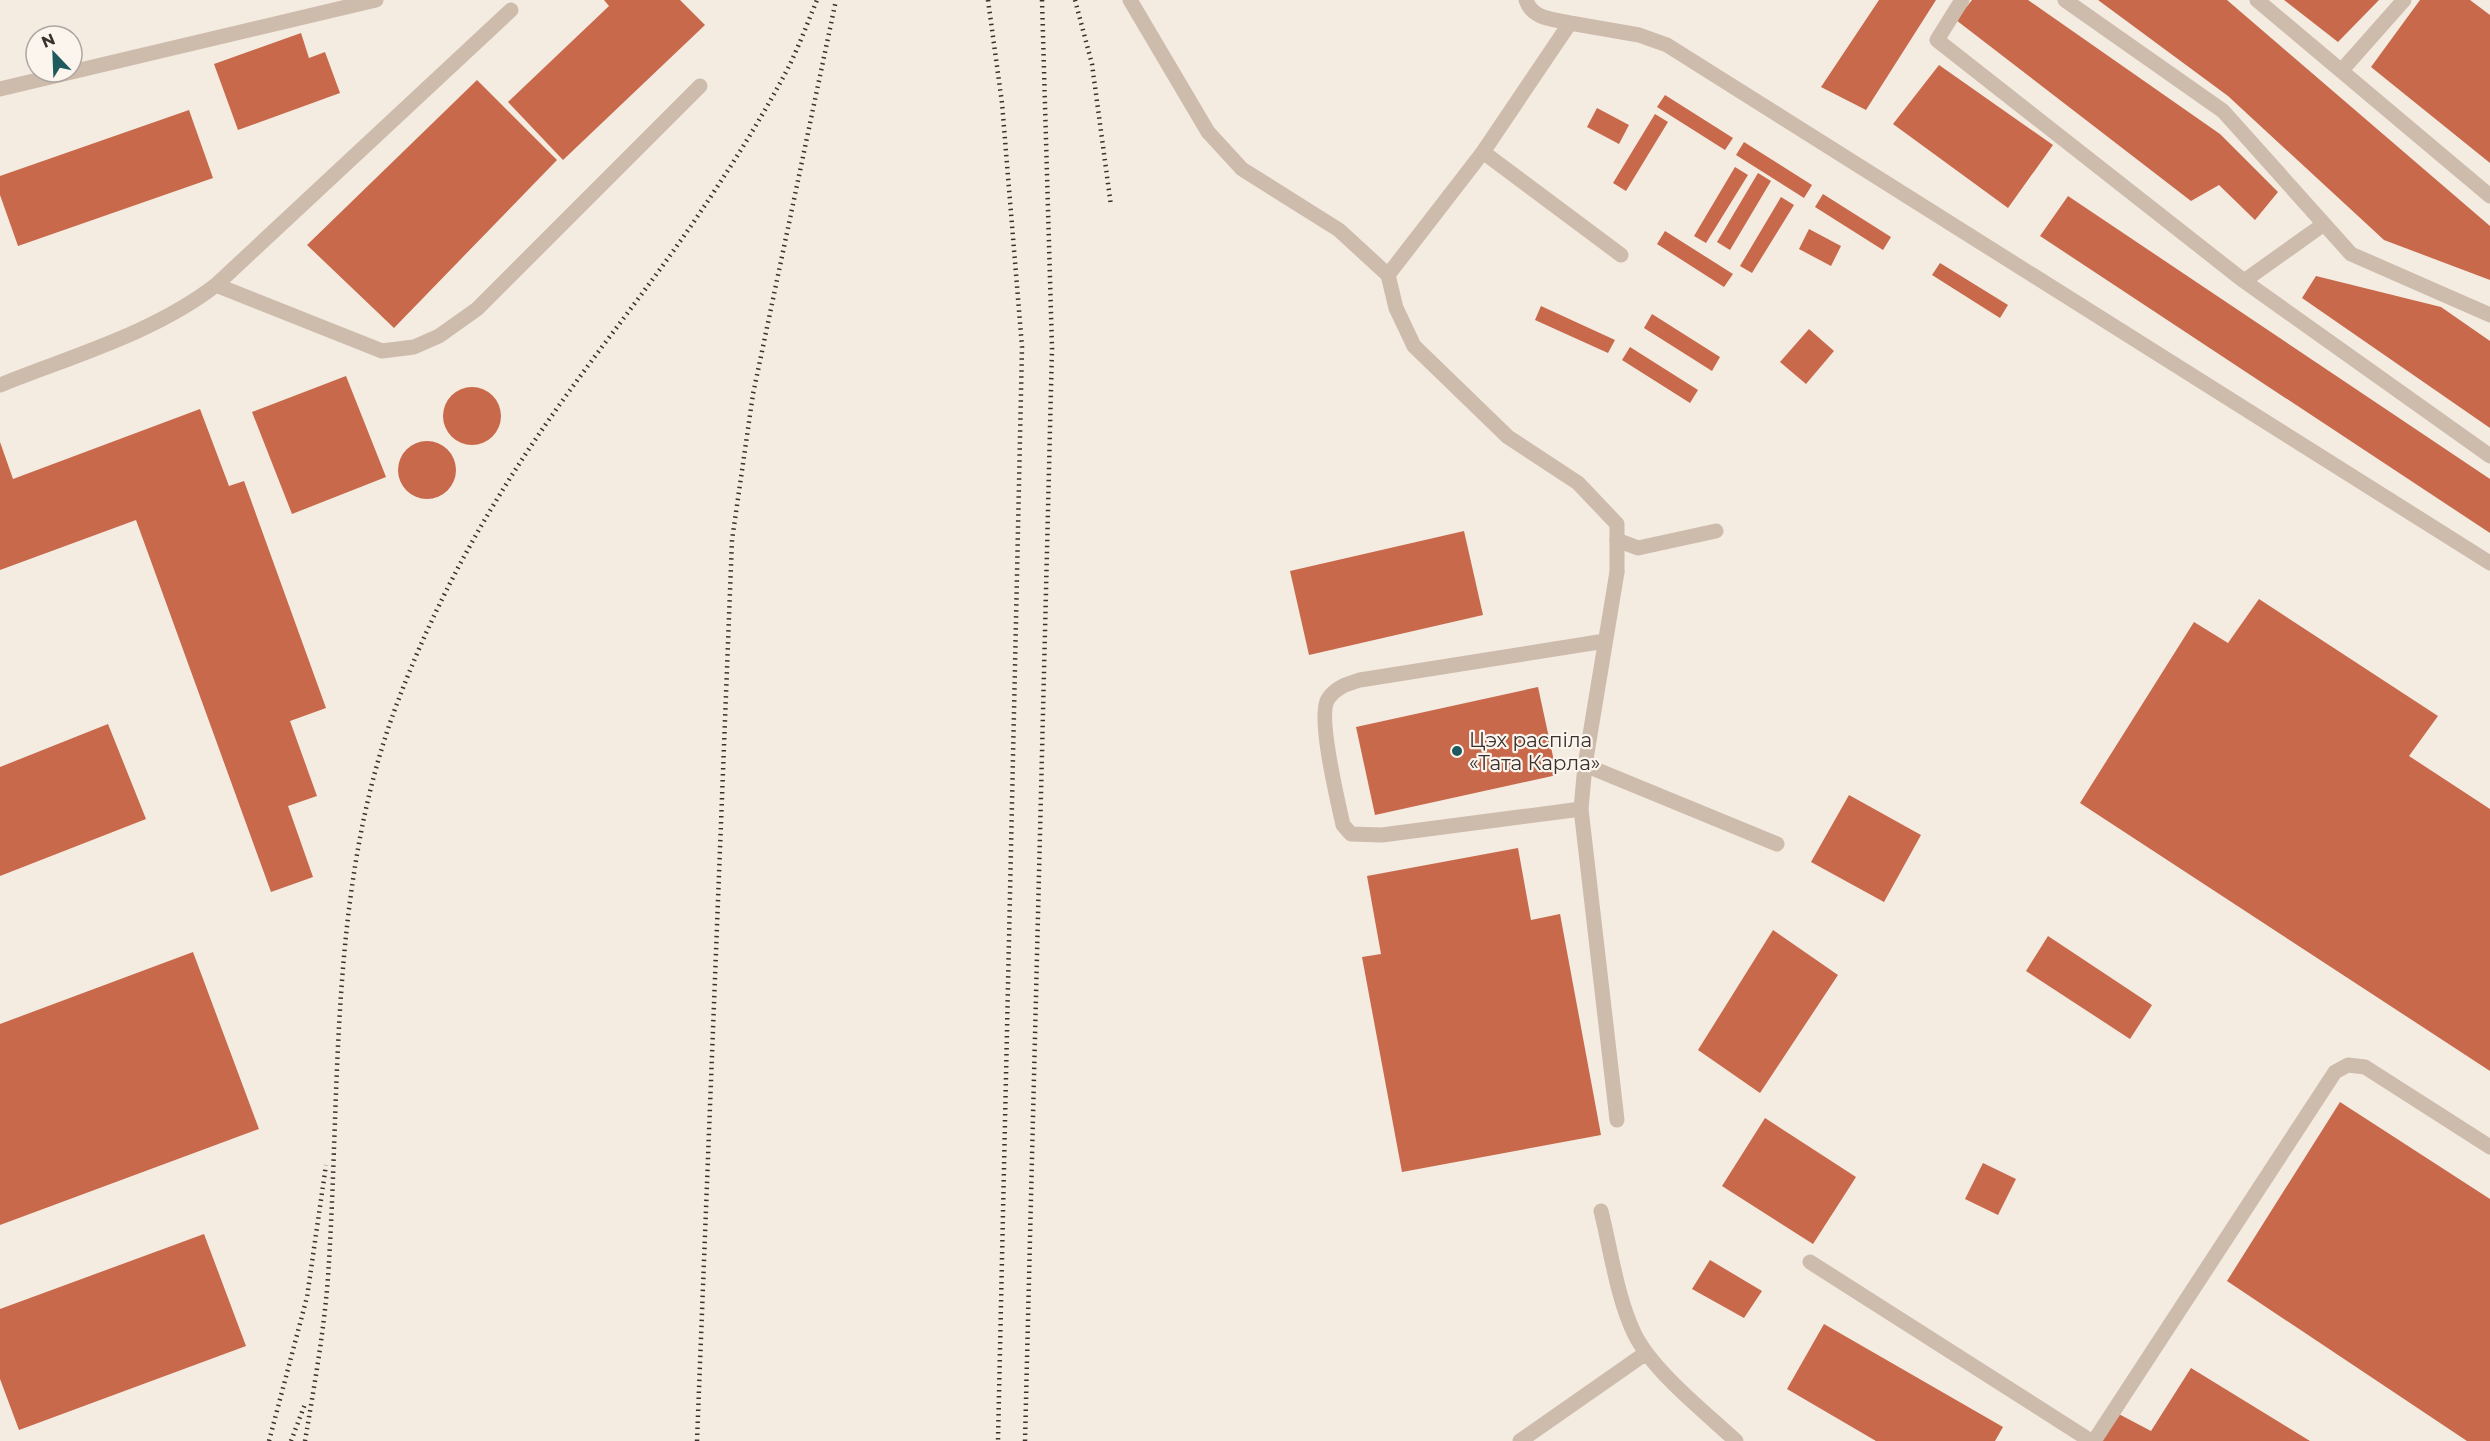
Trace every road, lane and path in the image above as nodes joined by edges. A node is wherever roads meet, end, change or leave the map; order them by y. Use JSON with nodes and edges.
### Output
{"nodes":[{"id":1,"x":376,"y":0,"type":"edge"},
{"id":2,"x":1130,"y":0,"type":"edge"},
{"id":3,"x":1526,"y":0,"type":"edge"},
{"id":4,"x":1962,"y":0,"type":"edge"},
{"id":5,"x":2065,"y":0,"type":"edge"},
{"id":6,"x":2257,"y":0,"type":"edge"},
{"id":7,"x":2404,"y":0,"type":"edge"},
{"id":8,"x":511,"y":10,"type":"dead end"},
{"id":9,"x":1570,"y":23,"type":"junction"},
{"id":10,"x":2342,"y":70,"type":"junction"},
{"id":11,"x":700,"y":86,"type":"dead end"},
{"id":12,"x":0,"y":89,"type":"edge"},
{"id":13,"x":1483,"y":152,"type":"junction"},
{"id":14,"x":2490,"y":196,"type":"edge"},
{"id":15,"x":2324,"y":224,"type":"junction"},
{"id":16,"x":1621,"y":255,"type":"dead end"},
{"id":17,"x":1388,"y":275,"type":"junction"},
{"id":18,"x":2244,"y":281,"type":"junction"},
{"id":19,"x":216,"y":285,"type":"junction"},
{"id":20,"x":2490,"y":315,"type":"edge"},
{"id":21,"x":0,"y":385,"type":"edge"},
{"id":22,"x":2490,"y":456,"type":"edge"},
{"id":23,"x":1716,"y":531,"type":"dead end"},
{"id":24,"x":1617,"y":540,"type":"junction"},
{"id":25,"x":2490,"y":563,"type":"edge"},
{"id":26,"x":1605,"y":641,"type":"junction"},
{"id":27,"x":1585,"y":765,"type":"junction"},
{"id":28,"x":1581,"y":809,"type":"junction"},
{"id":29,"x":1777,"y":844,"type":"dead end"},
{"id":30,"x":1617,"y":1120,"type":"dead end"},
{"id":31,"x":2490,"y":1147,"type":"edge"},
{"id":32,"x":1601,"y":1211,"type":"dead end"},
{"id":33,"x":1810,"y":1262,"type":"dead end"},
{"id":34,"x":1646,"y":1353,"type":"junction"},
{"id":35,"x":1520,"y":1441,"type":"edge"},
{"id":36,"x":1736,"y":1441,"type":"edge"},
{"id":37,"x":2093,"y":1441,"type":"edge"}],
"edges":[{"from":1,"to":12,"type":"street"},
{"from":2,"to":17,"type":"street"},
{"from":3,"to":9,"type":"street"},
{"from":4,"to":18,"type":"street"},
{"from":5,"to":15,"type":"street"},
{"from":6,"to":10,"type":"street"},
{"from":7,"to":10,"type":"street"},
{"from":8,"to":19,"type":"street"},
{"from":9,"to":13,"type":"street"},
{"from":9,"to":25,"type":"street"},
{"from":10,"to":14,"type":"street"},
{"from":11,"to":19,"type":"street"},
{"from":13,"to":16,"type":"street"},
{"from":13,"to":17,"type":"street"},
{"from":15,"to":18,"type":"street"},
{"from":15,"to":20,"type":"street"},
{"from":17,"to":24,"type":"street"},
{"from":18,"to":22,"type":"street"},
{"from":19,"to":21,"type":"street"},
{"from":23,"to":24,"type":"street"},
{"from":24,"to":26,"type":"street"},
{"from":26,"to":27,"type":"street"},
{"from":26,"to":28,"type":"street"},
{"from":27,"to":28,"type":"street"},
{"from":27,"to":29,"type":"street"},
{"from":28,"to":30,"type":"street"},
{"from":31,"to":37,"type":"street"},
{"from":32,"to":34,"type":"street"},
{"from":33,"to":37,"type":"street"},
{"from":34,"to":35,"type":"street"},
{"from":34,"to":36,"type":"street"}]}
